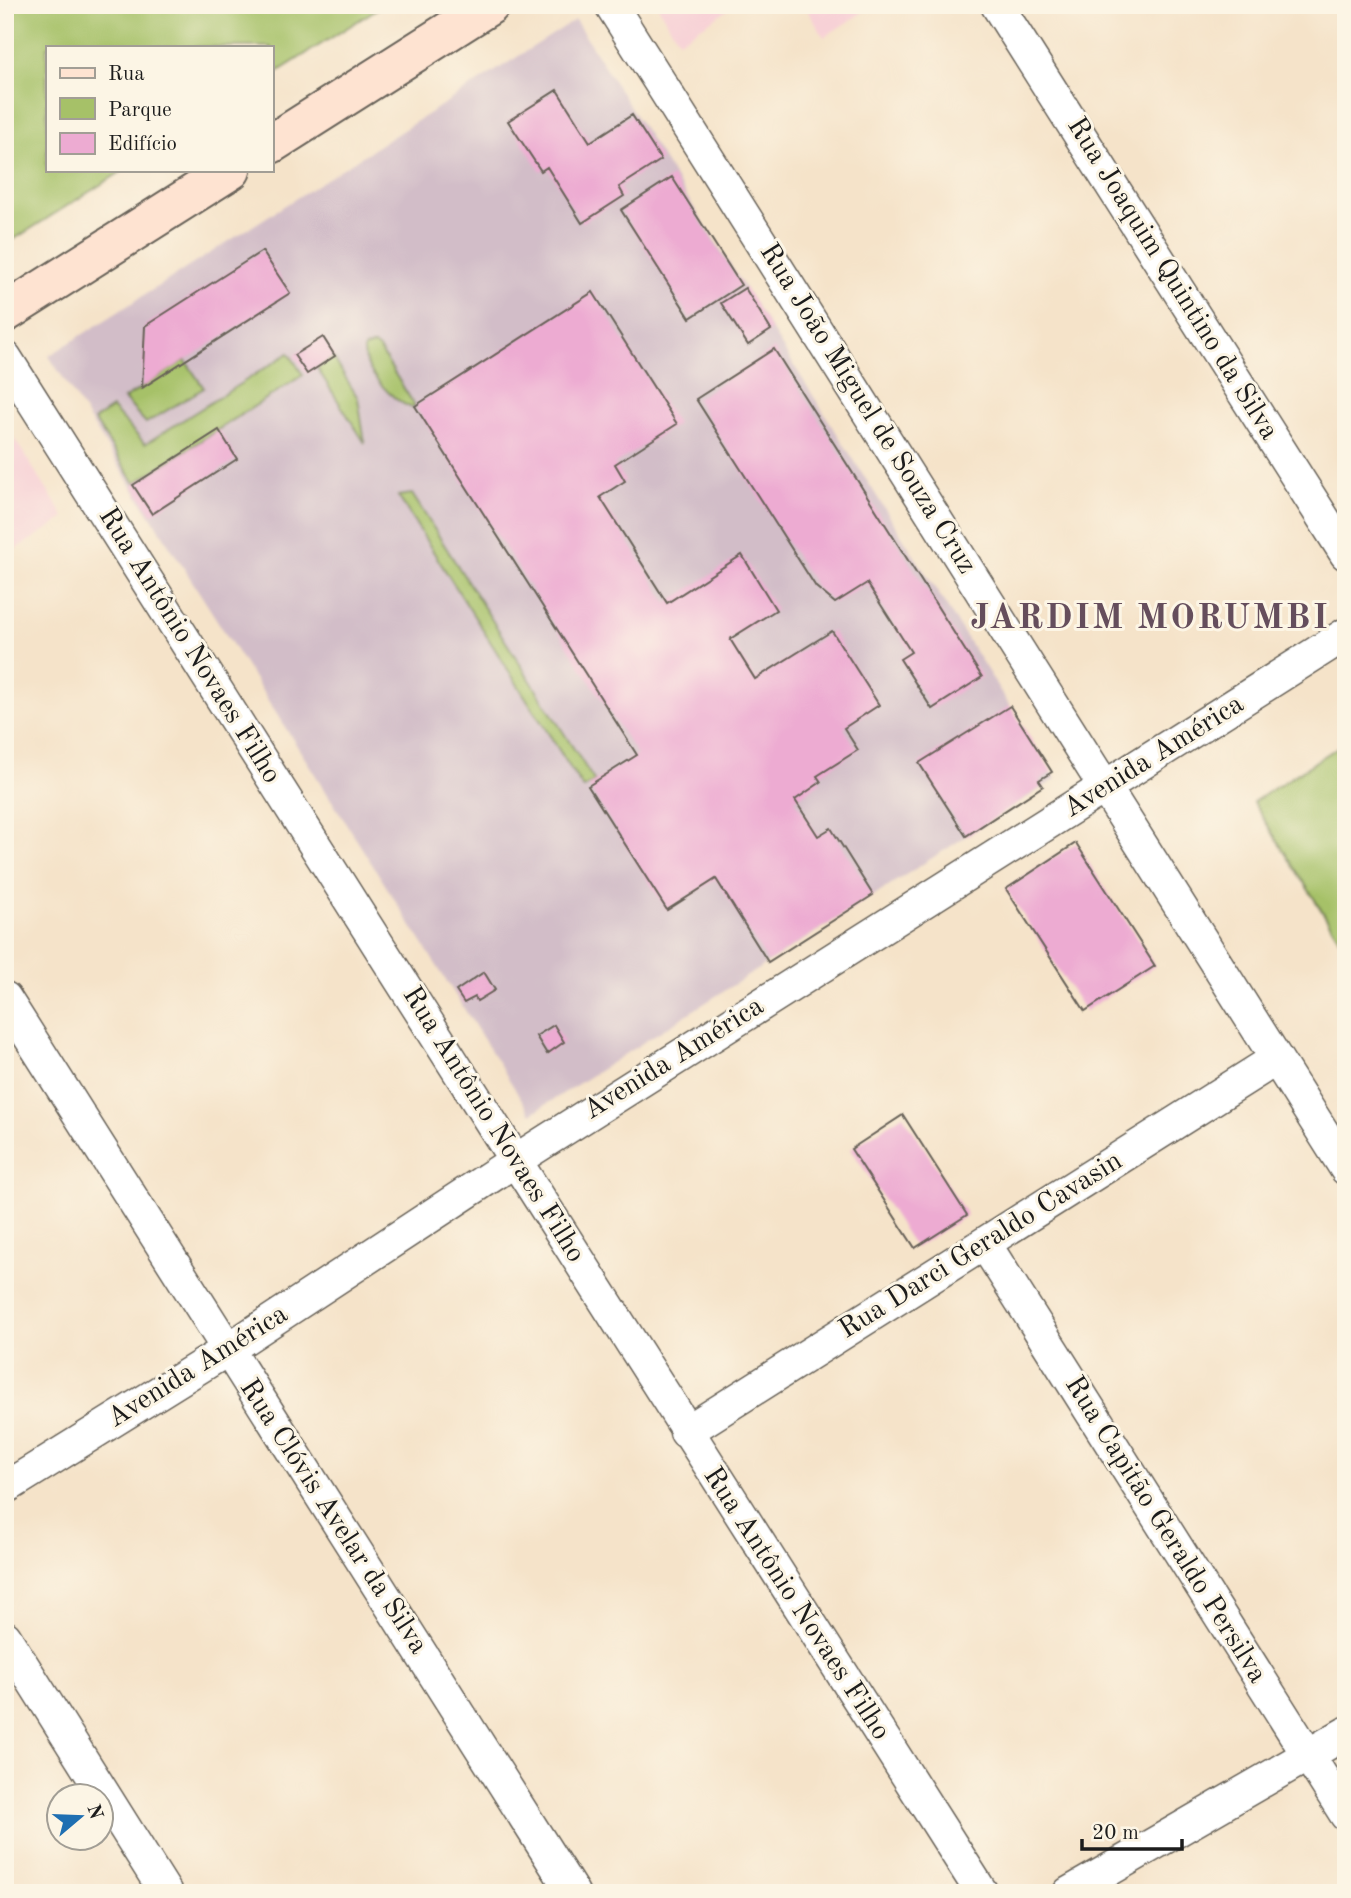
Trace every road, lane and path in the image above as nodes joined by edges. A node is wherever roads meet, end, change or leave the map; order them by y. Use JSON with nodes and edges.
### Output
{"nodes":[{"id":1,"x":490,"y":5,"type":"edge"},
{"id":2,"x":611,"y":5,"type":"edge"},
{"id":3,"x":998,"y":5,"type":"edge"},
{"id":4,"x":273,"y":143,"type":"edge"},
{"id":5,"x":228,"y":172,"type":"edge"},
{"id":6,"x":5,"y":313,"type":"edge"},
{"id":7,"x":5,"y":357,"type":"edge"},
{"id":8,"x":1346,"y":554,"type":"edge"},
{"id":9,"x":1346,"y":634,"type":"edge"},
{"id":10,"x":1105,"y":788,"type":"junction"},
{"id":11,"x":5,"y":999,"type":"edge"},
{"id":12,"x":1276,"y":1059,"type":"junction"},
{"id":13,"x":516,"y":1160,"type":"junction"},
{"id":14,"x":1346,"y":1169,"type":"edge"},
{"id":15,"x":985,"y":1244,"type":"junction"},
{"id":16,"x":227,"y":1350,"type":"junction"},
{"id":17,"x":686,"y":1432,"type":"junction"},
{"id":18,"x":5,"y":1488,"type":"edge"},
{"id":19,"x":5,"y":1637,"type":"edge"},
{"id":20,"x":1346,"y":1733,"type":"edge"},
{"id":21,"x":1307,"y":1754,"type":"junction"},
{"id":22,"x":1346,"y":1815,"type":"edge"},
{"id":23,"x":166,"y":1893,"type":"edge"},
{"id":24,"x":573,"y":1893,"type":"edge"},
{"id":25,"x":982,"y":1893,"type":"edge"},
{"id":26,"x":1069,"y":1893,"type":"edge"}],
"edges":[{"from":1,"to":4,"type":"main road"},
{"from":2,"to":10,"type":"street","name":"Rua João Miguel de Souza Cruz"},
{"from":3,"to":8,"type":"street","name":"Rua Joaquim Quintino da Silva"},
{"from":5,"to":6,"type":"main road"},
{"from":7,"to":13,"type":"street","name":"Rua Antônio Novaes Filho"},
{"from":9,"to":10,"type":"street","name":"Avenida América"},
{"from":10,"to":12,"type":"street","name":"Rua João Miguel de Souza Cruz"},
{"from":10,"to":13,"type":"street","name":"Avenida América"},
{"from":11,"to":16,"type":"street","name":"Rua Clóvis Avelar da Silva"},
{"from":12,"to":14,"type":"street","name":"Rua João Miguel de Souza Cruz"},
{"from":12,"to":15,"type":"street","name":"Rua Darci Geraldo Cavasin"},
{"from":13,"to":16,"type":"street","name":"Avenida América"},
{"from":13,"to":17,"type":"street","name":"Rua Antônio Novaes Filho"},
{"from":15,"to":17,"type":"street","name":"Rua Darci Geraldo Cavasin"},
{"from":15,"to":21,"type":"street","name":"Rua Capitão Geraldo Persilva"},
{"from":16,"to":18,"type":"street","name":"Avenida América"},
{"from":16,"to":24,"type":"street","name":"Rua Clóvis Avelar da Silva"},
{"from":17,"to":25,"type":"street","name":"Rua Antônio Novaes Filho"},
{"from":19,"to":23,"type":"street"},
{"from":20,"to":21,"type":"street"},
{"from":21,"to":22,"type":"street","name":"Rua Capitão Geraldo Persilva"},
{"from":21,"to":26,"type":"street"}]}
